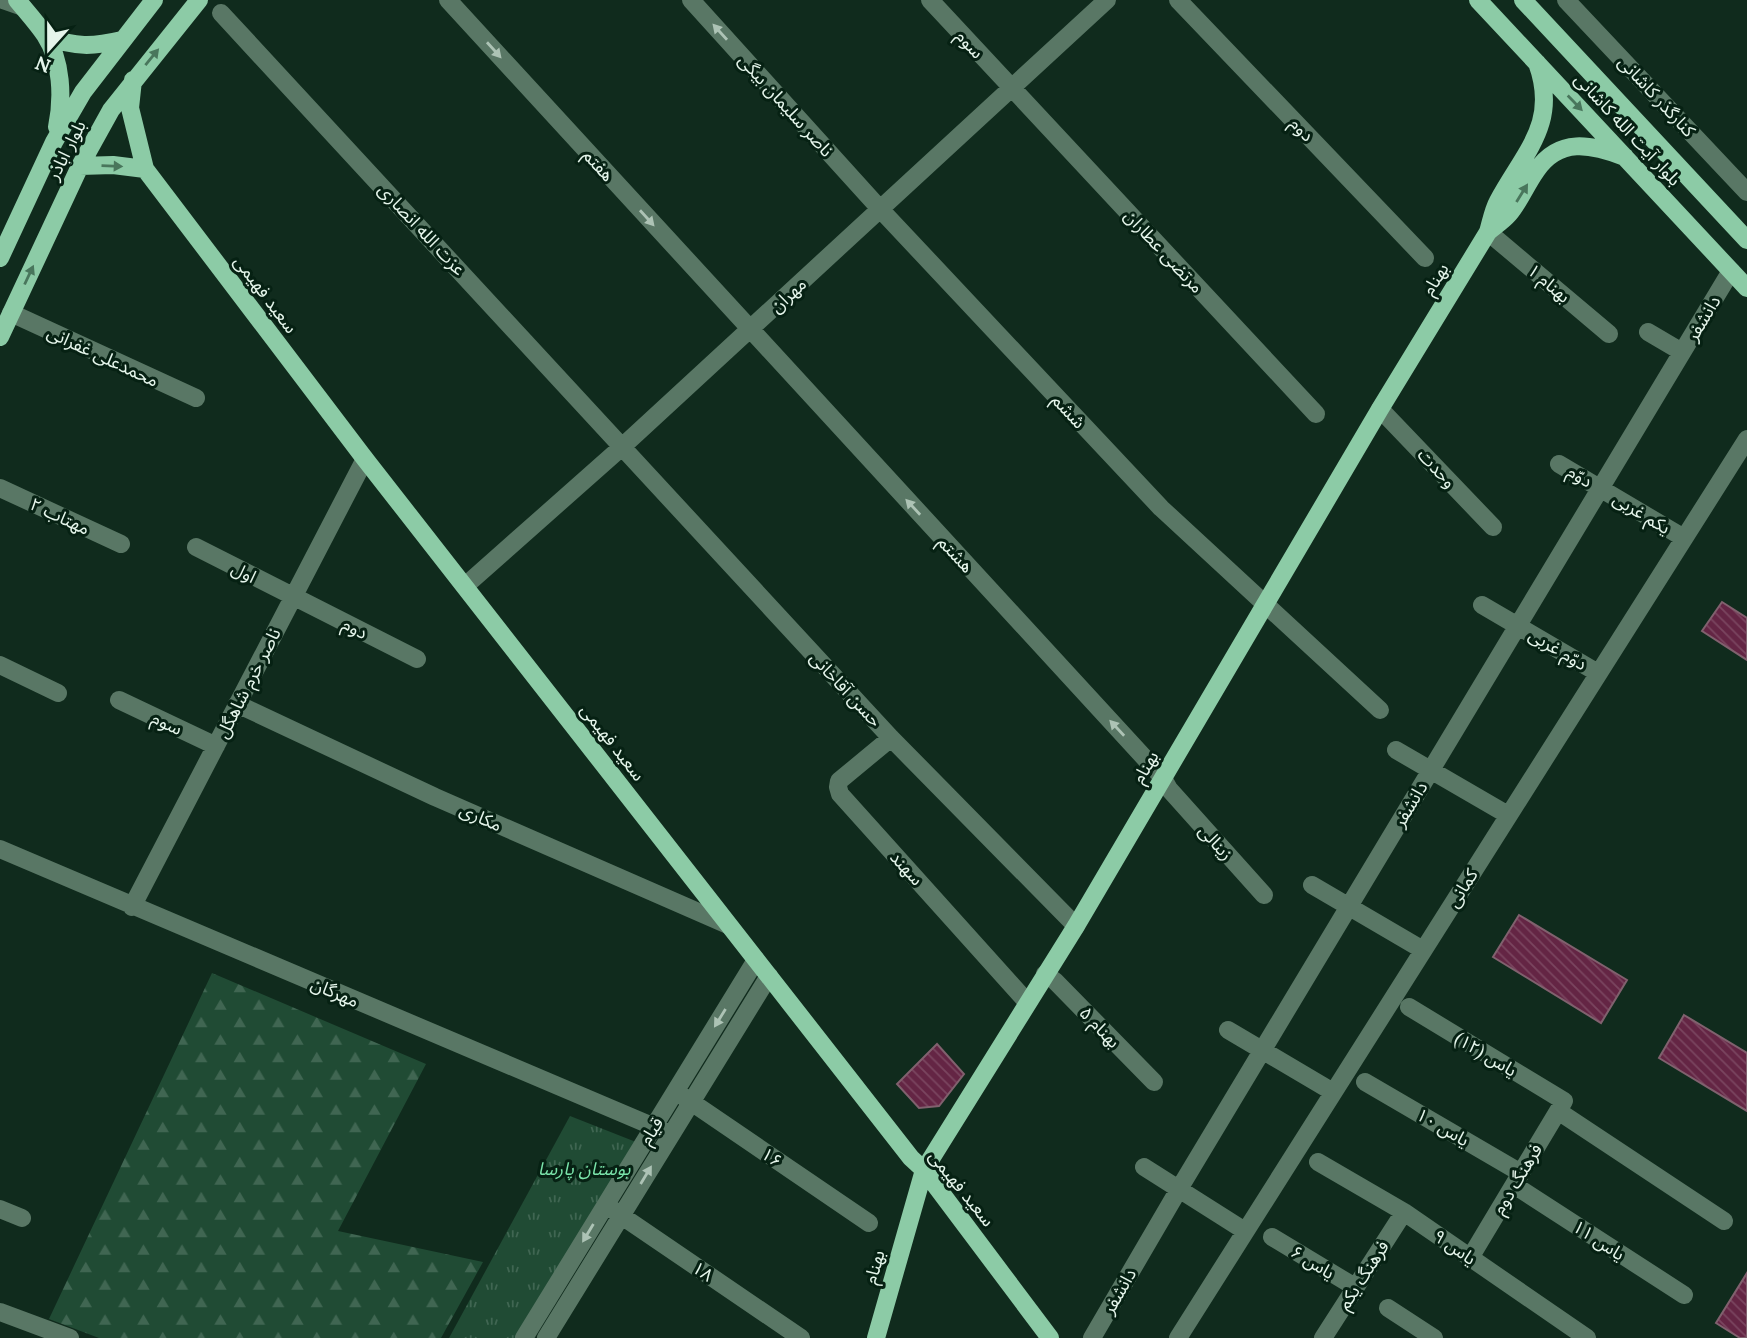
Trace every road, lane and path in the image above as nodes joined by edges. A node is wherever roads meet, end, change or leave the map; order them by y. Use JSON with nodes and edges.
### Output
{"nodes":[{"id":1,"x":3,"y":0,"type":"edge"},
{"id":2,"x":154,"y":0,"type":"edge"},
{"id":3,"x":199,"y":0,"type":"edge"},
{"id":4,"x":447,"y":0,"type":"edge"},
{"id":5,"x":691,"y":0,"type":"edge"},
{"id":6,"x":930,"y":0,"type":"edge"},
{"id":7,"x":1107,"y":0,"type":"edge"},
{"id":8,"x":1178,"y":0,"type":"edge"},
{"id":9,"x":1478,"y":0,"type":"edge"},
{"id":10,"x":1523,"y":0,"type":"edge"},
{"id":11,"x":1566,"y":0,"type":"edge"},
{"id":12,"x":20,"y":4,"type":"edge"},
{"id":13,"x":220,"y":13,"type":"dead end"},
{"id":14,"x":47,"y":37,"type":"junction"},
{"id":15,"x":122,"y":40,"type":"junction"},
{"id":16,"x":1537,"y":63,"type":"junction"},
{"id":17,"x":133,"y":80,"type":"junction"},
{"id":18,"x":1011,"y":88,"type":"junction"},
{"id":19,"x":1535,"y":141,"type":"junction"},
{"id":20,"x":54,"y":142,"type":"junction"},
{"id":21,"x":1553,"y":153,"type":"junction"},
{"id":22,"x":1628,"y":158,"type":"junction"},
{"id":23,"x":80,"y":166,"type":"junction"},
{"id":24,"x":145,"y":169,"type":"junction"},
{"id":25,"x":1747,"y":192,"type":"edge"},
{"id":26,"x":881,"y":210,"type":"junction"},
{"id":27,"x":1488,"y":232,"type":"junction"},
{"id":28,"x":1747,"y":240,"type":"edge"},
{"id":29,"x":2,"y":250,"type":"edge"},
{"id":30,"x":1425,"y":258,"type":"dead end"},
{"id":31,"x":1731,"y":271,"type":"junction"},
{"id":32,"x":1747,"y":288,"type":"edge"},
{"id":33,"x":11,"y":313,"type":"junction"},
{"id":34,"x":750,"y":330,"type":"junction"},
{"id":35,"x":1648,"y":332,"type":"dead end"},
{"id":36,"x":1609,"y":334,"type":"dead end"},
{"id":37,"x":0,"y":337,"type":"edge"},
{"id":38,"x":1682,"y":352,"type":"junction"},
{"id":39,"x":196,"y":398,"type":"dead end"},
{"id":40,"x":1380,"y":409,"type":"junction"},
{"id":41,"x":1316,"y":414,"type":"dead end"},
{"id":42,"x":1747,"y":439,"type":"edge"},
{"id":43,"x":623,"y":446,"type":"junction"},
{"id":44,"x":365,"y":459,"type":"junction"},
{"id":45,"x":1559,"y":464,"type":"dead end"},
{"id":46,"x":0,"y":488,"type":"edge"},
{"id":47,"x":1600,"y":488,"type":"junction"},
{"id":48,"x":1493,"y":527,"type":"dead end"},
{"id":49,"x":1684,"y":538,"type":"junction"},
{"id":50,"x":121,"y":544,"type":"dead end"},
{"id":51,"x":196,"y":547,"type":"dead end"},
{"id":52,"x":465,"y":586,"type":"junction"},
{"id":53,"x":293,"y":596,"type":"junction"},
{"id":54,"x":1265,"y":603,"type":"junction"},
{"id":55,"x":1482,"y":605,"type":"dead end"},
{"id":56,"x":1518,"y":626,"type":"junction"},
{"id":57,"x":417,"y":659,"type":"dead end"},
{"id":58,"x":0,"y":665,"type":"edge"},
{"id":59,"x":1598,"y":673,"type":"junction"},
{"id":60,"x":58,"y":693,"type":"dead end"},
{"id":61,"x":119,"y":700,"type":"dead end"},
{"id":62,"x":237,"y":704,"type":"junction"},
{"id":63,"x":1380,"y":710,"type":"dead end"},
{"id":64,"x":891,"y":738,"type":"junction"},
{"id":65,"x":216,"y":746,"type":"junction"},
{"id":66,"x":1396,"y":750,"type":"dead end"},
{"id":67,"x":1431,"y":770,"type":"junction"},
{"id":68,"x":1166,"y":784,"type":"junction"},
{"id":69,"x":1508,"y":815,"type":"junction"},
{"id":70,"x":0,"y":849,"type":"edge"},
{"id":71,"x":1312,"y":885,"type":"dead end"},
{"id":72,"x":1264,"y":895,"type":"dead end"},
{"id":73,"x":1349,"y":906,"type":"junction"},
{"id":74,"x":132,"y":907,"type":"junction"},
{"id":75,"x":728,"y":925,"type":"junction"},
{"id":76,"x":1076,"y":926,"type":"junction"},
{"id":77,"x":1423,"y":950,"type":"junction"},
{"id":78,"x":756,"y":960,"type":"junction"},
{"id":79,"x":1045,"y":974,"type":"junction"},
{"id":80,"x":769,"y":976,"type":"junction"},
{"id":81,"x":1027,"y":1002,"type":"junction"},
{"id":82,"x":1409,"y":1007,"type":"dead end"},
{"id":83,"x":1228,"y":1030,"type":"dead end"},
{"id":84,"x":1262,"y":1050,"type":"junction"},
{"id":85,"x":1154,"y":1082,"type":"dead end"},
{"id":86,"x":1365,"y":1082,"type":"dead end"},
{"id":87,"x":675,"y":1091,"type":"junction"},
{"id":88,"x":1333,"y":1092,"type":"junction"},
{"id":89,"x":691,"y":1101,"type":"junction"},
{"id":90,"x":1561,"y":1106,"type":"junction"},
{"id":91,"x":653,"y":1127,"type":"junction"},
{"id":92,"x":671,"y":1134,"type":"junction"},
{"id":93,"x":1318,"y":1162,"type":"dead end"},
{"id":94,"x":1144,"y":1167,"type":"dead end"},
{"id":95,"x":924,"y":1170,"type":"junction"},
{"id":96,"x":1517,"y":1179,"type":"junction"},
{"id":97,"x":1179,"y":1189,"type":"junction"},
{"id":98,"x":606,"y":1205,"type":"junction"},
{"id":99,"x":0,"y":1209,"type":"edge"},
{"id":100,"x":1404,"y":1212,"type":"junction"},
{"id":101,"x":622,"y":1215,"type":"junction"},
{"id":102,"x":22,"y":1218,"type":"dead end"},
{"id":103,"x":1724,"y":1222,"type":"dead end"},
{"id":104,"x":869,"y":1223,"type":"dead end"},
{"id":105,"x":1245,"y":1231,"type":"junction"},
{"id":106,"x":1272,"y":1237,"type":"dead end"},
{"id":107,"x":1471,"y":1258,"type":"junction"},
{"id":108,"x":1355,"y":1287,"type":"junction"},
{"id":109,"x":1684,"y":1295,"type":"dead end"},
{"id":110,"x":1388,"y":1308,"type":"dead end"},
{"id":111,"x":0,"y":1312,"type":"edge"},
{"id":112,"x":39,"y":1333,"type":"edge"},
{"id":113,"x":1577,"y":1335,"type":"edge"},
{"id":114,"x":550,"y":1337,"type":"edge"},
{"id":115,"x":70,"y":1338,"type":"edge"},
{"id":116,"x":524,"y":1338,"type":"edge"},
{"id":117,"x":801,"y":1338,"type":"edge"},
{"id":118,"x":876,"y":1338,"type":"edge"},
{"id":119,"x":1050,"y":1338,"type":"edge"},
{"id":120,"x":1092,"y":1338,"type":"edge"},
{"id":121,"x":1178,"y":1338,"type":"edge"},
{"id":122,"x":1323,"y":1338,"type":"edge"},
{"id":123,"x":1434,"y":1338,"type":"edge"}],
"edges":[{"from":1,"to":12,"type":"street"},
{"from":2,"to":15,"type":"main road","name":"بلوار اباذر"},
{"from":17,"to":3,"type":"main road","name":"بلوار اباذر","one_way":true},
{"from":4,"to":34,"type":"street","name":"هفتم","one_way":true},
{"from":26,"to":5,"type":"street","name":"ناصر سلیمان بیگی","one_way":true},
{"from":6,"to":18,"type":"street","name":"سوم"},
{"from":7,"to":18,"type":"street","name":"مهران"},
{"from":8,"to":30,"type":"street","name":"دوم"},
{"from":9,"to":16,"type":"main road","name":"بلوار آیت الله کاشانی"},
{"from":10,"to":28,"type":"main road","name":"بلوار آیت الله کاشانی"},
{"from":11,"to":25,"type":"street","name":"کنارگذر کاشانی"},
{"from":12,"to":14,"type":"main road"},
{"from":13,"to":43,"type":"street","name":"عزت الله انصاری"},
{"from":14,"to":15,"type":"main road"},
{"from":14,"to":20,"type":"main road"},
{"from":15,"to":20,"type":"main road","name":"بلوار اباذر"},
{"from":16,"to":19,"type":"main road","name":"بهنام"},
{"from":16,"to":22,"type":"main road","name":"بلوار آیت الله کاشانی","one_way":true},
{"from":17,"to":23,"type":"main road","name":"بلوار اباذر"},
{"from":17,"to":24,"type":"main road"},
{"from":18,"to":26,"type":"street","name":"مهران"},
{"from":18,"to":41,"type":"street","name":"مرتضی عطاران"},
{"from":19,"to":21,"type":"main road"},
{"from":19,"to":27,"type":"main road","name":"بهنام"},
{"from":20,"to":29,"type":"main road","name":"بلوار اباذر"},
{"from":21,"to":22,"type":"main road"},
{"from":27,"to":21,"type":"main road","name":"بهنام","one_way":true},
{"from":22,"to":31,"type":"main road","name":"بلوار آیت الله کاشانی"},
{"from":23,"to":24,"type":"main road","one_way":true},
{"from":33,"to":23,"type":"main road","name":"بلوار اباذر","one_way":true},
{"from":24,"to":44,"type":"main road","name":"سعید فهیمی"},
{"from":26,"to":34,"type":"street","name":"مهران"},
{"from":26,"to":54,"type":"street","name":"ششم"},
{"from":27,"to":36,"type":"street","name":"بهنام ۱"},
{"from":27,"to":40,"type":"main road","name":"بهنام"},
{"from":31,"to":32,"type":"main road","name":"بلوار آیت الله کاشانی"},
{"from":31,"to":38,"type":"street","name":"دانشفر"},
{"from":33,"to":37,"type":"main road","name":"بلوار اباذر"},
{"from":33,"to":39,"type":"street","name":"محمدعلی غفرانی"},
{"from":34,"to":43,"type":"street","name":"مهران"},
{"from":68,"to":34,"type":"street","name":"هشتم","one_way":true},
{"from":35,"to":38,"type":"street"},
{"from":38,"to":47,"type":"street","name":"دانشفر"},
{"from":40,"to":48,"type":"street","name":"وحدت"},
{"from":40,"to":54,"type":"main road","name":"بهنام"},
{"from":42,"to":49,"type":"street","name":"کمانی"},
{"from":43,"to":52,"type":"street","name":"مهران"},
{"from":43,"to":64,"type":"street","name":"حسن آقاخانی"},
{"from":44,"to":52,"type":"main road","name":"سعید فهیمی"},
{"from":44,"to":53,"type":"street","name":"ناصر خرم شاهگل"},
{"from":45,"to":47,"type":"street","name":"دوّم"},
{"from":46,"to":50,"type":"street","name":"مهتاب ۲"},
{"from":47,"to":49,"type":"street","name":"یکم غربی"},
{"from":47,"to":56,"type":"street","name":"دانشفر"},
{"from":49,"to":59,"type":"street","name":"کمانی"},
{"from":51,"to":53,"type":"street","name":"اول"},
{"from":52,"to":75,"type":"main road","name":"سعید فهیمی"},
{"from":53,"to":57,"type":"street","name":"دوم"},
{"from":53,"to":62,"type":"street","name":"ناصر خرم شاهگل"},
{"from":54,"to":63,"type":"street","name":"ششم"},
{"from":54,"to":68,"type":"main road","name":"بهنام"},
{"from":55,"to":56,"type":"street","name":"دوّم غربی"},
{"from":56,"to":59,"type":"street","name":"دوّم غربی"},
{"from":56,"to":67,"type":"street","name":"دانشفر"},
{"from":58,"to":60,"type":"street"},
{"from":59,"to":69,"type":"street","name":"کمانی"},
{"from":61,"to":65,"type":"street","name":"سوم"},
{"from":62,"to":65,"type":"street","name":"ناصر خرم شاهگل"},
{"from":62,"to":75,"type":"street","name":"مکاری"},
{"from":64,"to":76,"type":"street","name":"حسن آقاخانی"},
{"from":64,"to":81,"type":"street","name":"سهند"},
{"from":65,"to":74,"type":"street","name":"ناصر خرم شاهگل"},
{"from":66,"to":67,"type":"street"},
{"from":67,"to":69,"type":"street"},
{"from":67,"to":73,"type":"street","name":"دانشفر"},
{"from":68,"to":72,"type":"street","name":"زینالی"},
{"from":68,"to":76,"type":"main road","name":"بهنام"},
{"from":69,"to":77,"type":"street","name":"کمانی"},
{"from":70,"to":74,"type":"street","name":"مهرگان"},
{"from":71,"to":73,"type":"street"},
{"from":73,"to":77,"type":"street"},
{"from":73,"to":84,"type":"street","name":"دانشفر"},
{"from":74,"to":91,"type":"street","name":"مهرگان"},
{"from":75,"to":78,"type":"main road","name":"سعید فهیمی"},
{"from":76,"to":79,"type":"main road","name":"بهنام"},
{"from":77,"to":88,"type":"street","name":"کمانی"},
{"from":78,"to":80,"type":"main road","name":"سعید فهیمی"},
{"from":78,"to":87,"type":"street","name":"قیام","one_way":true},
{"from":79,"to":81,"type":"main road","name":"بهنام"},
{"from":79,"to":85,"type":"street","name":"بهنام ۵"},
{"from":80,"to":89,"type":"street","name":"قیام"},
{"from":80,"to":95,"type":"main road","name":"سعید فهیمی"},
{"from":81,"to":95,"type":"main road","name":"بهنام"},
{"from":82,"to":90,"type":"street","name":"یاس (۱۲)"},
{"from":83,"to":84,"type":"street"},
{"from":84,"to":88,"type":"street"},
{"from":84,"to":97,"type":"street","name":"دانشفر"},
{"from":86,"to":96,"type":"street","name":"یاس ۱۰"},
{"from":87,"to":89,"type":"street","name":"۱۶"},
{"from":87,"to":91,"type":"street","name":"قیام"},
{"from":88,"to":105,"type":"street","name":"کمانی"},
{"from":89,"to":92,"type":"street","name":"قیام"},
{"from":89,"to":104,"type":"street","name":"۱۶"},
{"from":90,"to":96,"type":"street","name":"فرهنگ دوم"},
{"from":90,"to":103,"type":"street","name":"یاس (۱۲)"},
{"from":91,"to":92,"type":"street","name":"مهرگان"},
{"from":91,"to":98,"type":"street","name":"قیام"},
{"from":101,"to":92,"type":"street","name":"قیام","one_way":true},
{"from":93,"to":100,"type":"street","name":"یاس ۹"},
{"from":94,"to":97,"type":"street"},
{"from":95,"to":118,"type":"main road","name":"بهنام"},
{"from":95,"to":119,"type":"main road","name":"سعید فهیمی"},
{"from":96,"to":107,"type":"street","name":"فرهنگ دوم"},
{"from":96,"to":109,"type":"street","name":"یاس ۱۱"},
{"from":97,"to":105,"type":"street"},
{"from":97,"to":120,"type":"street","name":"دانشفر"},
{"from":98,"to":101,"type":"street","name":"۱۸"},
{"from":98,"to":116,"type":"street","name":"قیام","one_way":true},
{"from":99,"to":102,"type":"street"},
{"from":100,"to":107,"type":"street","name":"یاس ۹"},
{"from":100,"to":108,"type":"street","name":"فرهنگ یکم"},
{"from":101,"to":114,"type":"street","name":"قیام"},
{"from":101,"to":117,"type":"street","name":"۱۸"},
{"from":105,"to":121,"type":"street","name":"کمانی"},
{"from":106,"to":108,"type":"street","name":"یاس ۶"},
{"from":107,"to":113,"type":"street","name":"یاس ۹"},
{"from":108,"to":122,"type":"street","name":"فرهنگ یکم"},
{"from":110,"to":123,"type":"street"},
{"from":111,"to":112,"type":"street"},
{"from":112,"to":115,"type":"street"}]}
